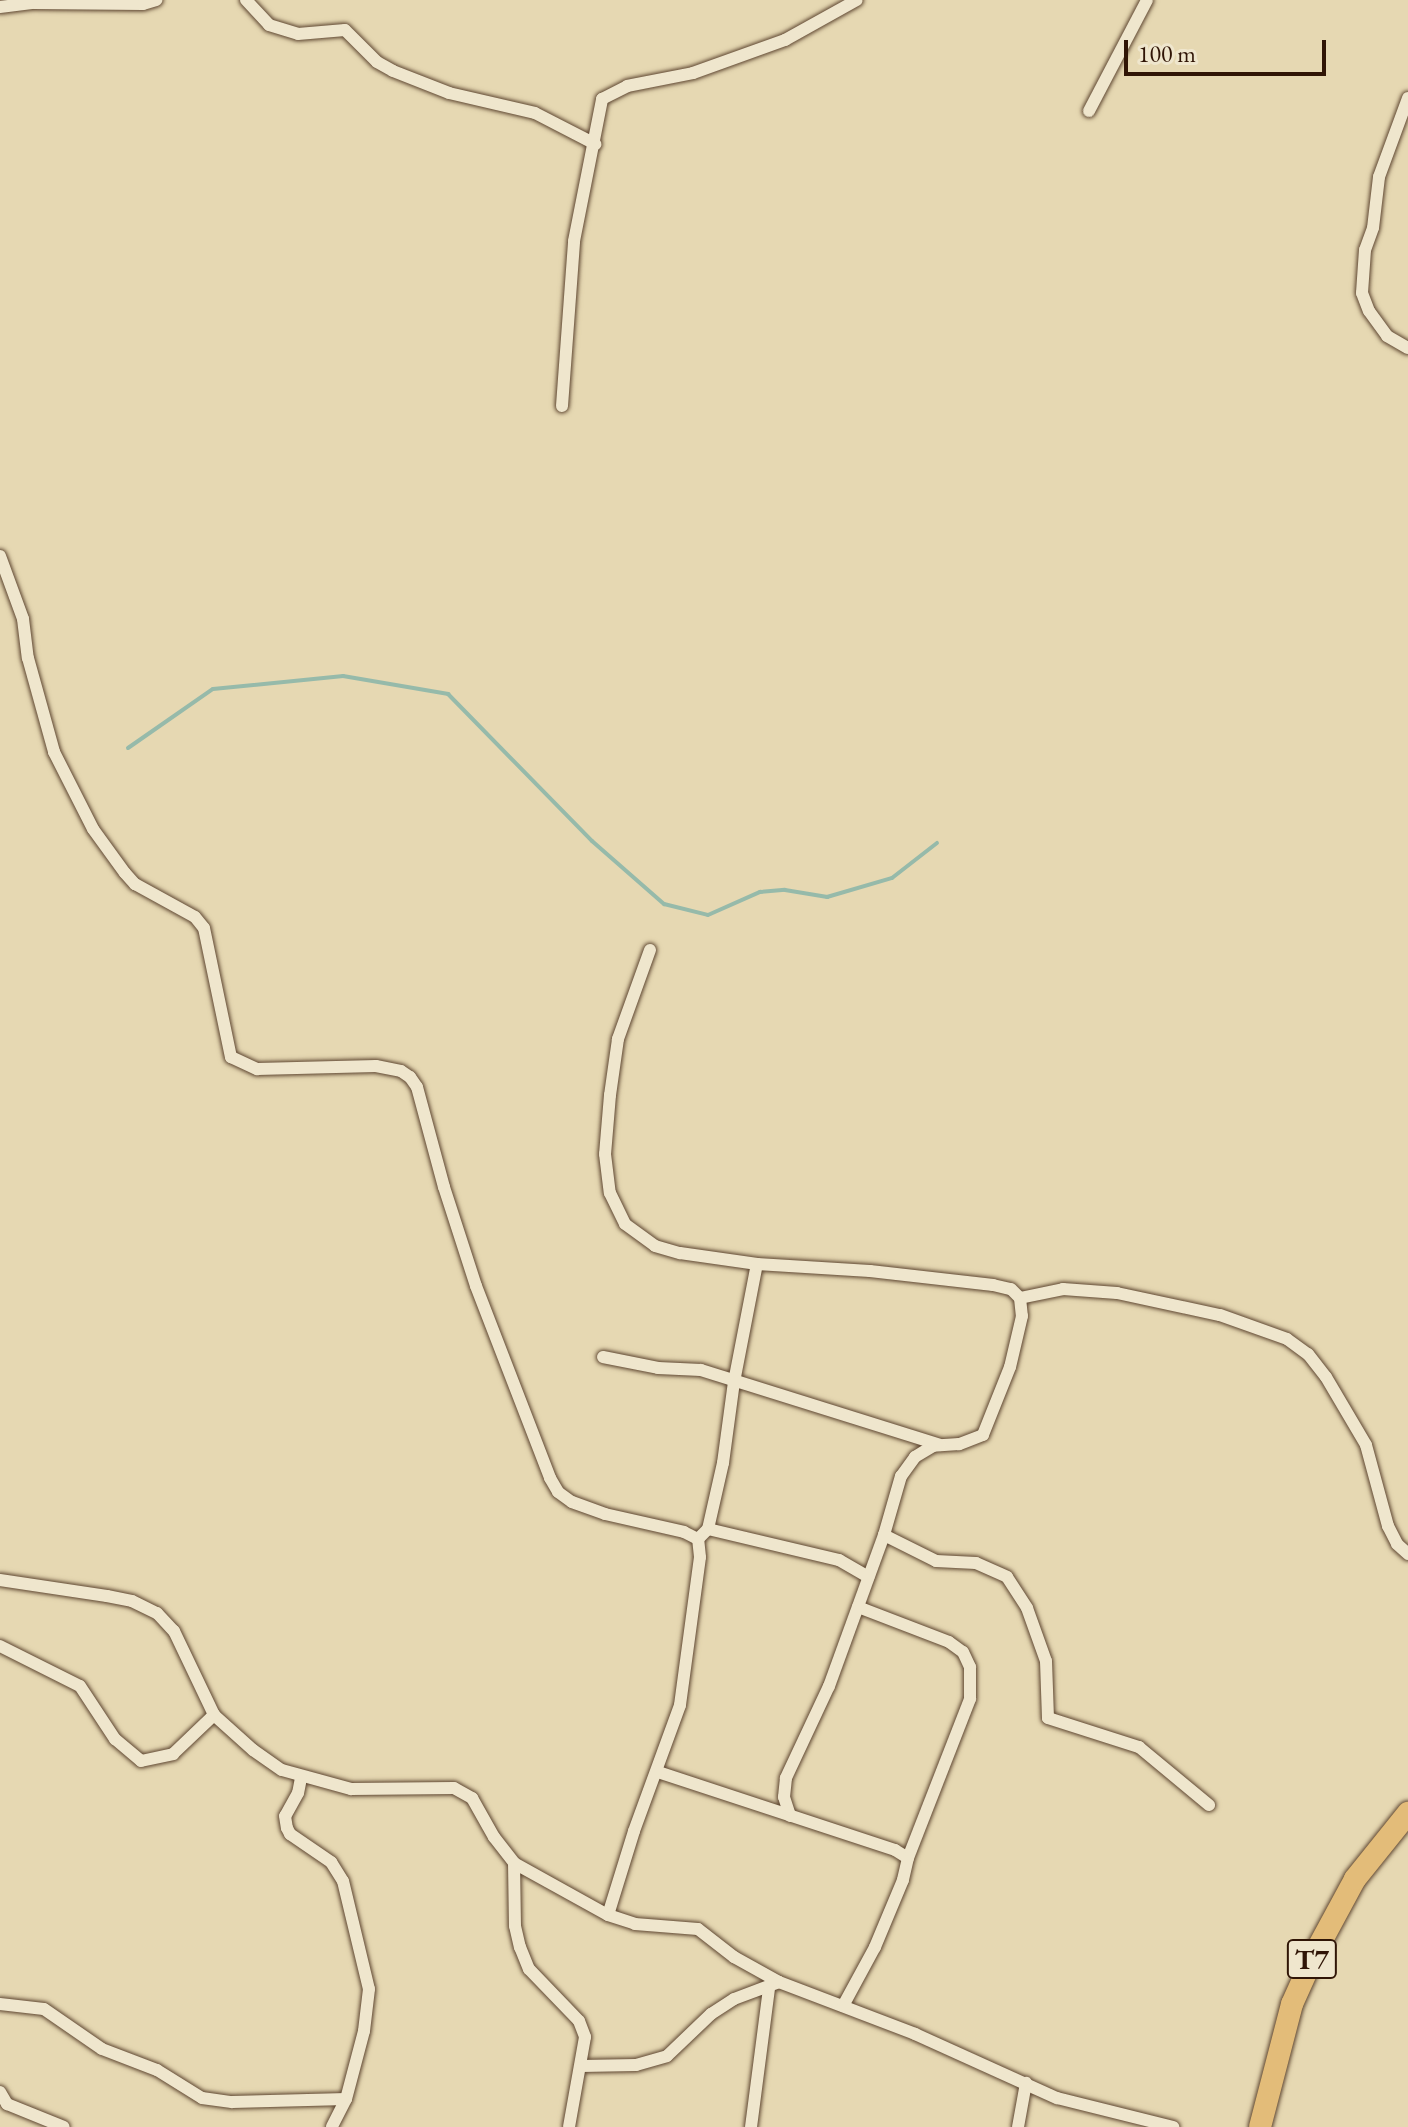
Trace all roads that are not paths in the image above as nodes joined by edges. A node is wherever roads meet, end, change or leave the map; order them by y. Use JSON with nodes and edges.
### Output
{"nodes":[{"id":1,"x":156,"y":0,"type":"edge"},
{"id":2,"x":246,"y":0,"type":"edge"},
{"id":3,"x":857,"y":0,"type":"edge"},
{"id":4,"x":1147,"y":0,"type":"edge"},
{"id":5,"x":0,"y":7,"type":"edge"},
{"id":6,"x":1408,"y":98,"type":"edge"},
{"id":7,"x":1089,"y":111,"type":"dead end"},
{"id":8,"x":595,"y":144,"type":"junction"},
{"id":9,"x":1408,"y":348,"type":"edge"},
{"id":10,"x":562,"y":406,"type":"dead end"},
{"id":11,"x":0,"y":556,"type":"edge"},
{"id":12,"x":650,"y":950,"type":"dead end"},
{"id":13,"x":757,"y":1264,"type":"junction"},
{"id":14,"x":1020,"y":1298,"type":"junction"},
{"id":15,"x":603,"y":1357,"type":"dead end"},
{"id":16,"x":734,"y":1382,"type":"junction"},
{"id":17,"x":940,"y":1445,"type":"junction"},
{"id":18,"x":708,"y":1529,"type":"junction"},
{"id":19,"x":884,"y":1535,"type":"junction"},
{"id":20,"x":698,"y":1539,"type":"junction"},
{"id":21,"x":1408,"y":1554,"type":"edge"},
{"id":22,"x":868,"y":1577,"type":"junction"},
{"id":23,"x":0,"y":1580,"type":"edge"},
{"id":24,"x":858,"y":1607,"type":"junction"},
{"id":25,"x":0,"y":1646,"type":"edge"},
{"id":26,"x":214,"y":1715,"type":"junction"},
{"id":27,"x":658,"y":1772,"type":"junction"},
{"id":28,"x":301,"y":1778,"type":"junction"},
{"id":29,"x":1209,"y":1805,"type":"dead end"},
{"id":30,"x":1408,"y":1813,"type":"edge"},
{"id":31,"x":790,"y":1816,"type":"junction"},
{"id":32,"x":908,"y":1858,"type":"junction"},
{"id":33,"x":514,"y":1863,"type":"junction"},
{"id":34,"x":608,"y":1915,"type":"junction"},
{"id":35,"x":774,"y":1985,"type":"junction"},
{"id":36,"x":0,"y":2004,"type":"edge"},
{"id":37,"x":843,"y":2006,"type":"junction"},
{"id":38,"x":581,"y":2066,"type":"junction"},
{"id":39,"x":1026,"y":2083,"type":"junction"},
{"id":40,"x":0,"y":2092,"type":"edge"},
{"id":41,"x":346,"y":2099,"type":"junction"},
{"id":42,"x":64,"y":2127,"type":"edge"},
{"id":43,"x":332,"y":2127,"type":"edge"},
{"id":44,"x":569,"y":2127,"type":"edge"},
{"id":45,"x":751,"y":2127,"type":"edge"},
{"id":46,"x":1018,"y":2127,"type":"edge"},
{"id":47,"x":1173,"y":2127,"type":"edge"},
{"id":48,"x":1260,"y":2127,"type":"edge"}],
"edges":[{"from":1,"to":5,"type":"street"},
{"from":2,"to":8,"type":"street"},
{"from":3,"to":8,"type":"street"},
{"from":4,"to":7,"type":"street"},
{"from":6,"to":9,"type":"street"},
{"from":8,"to":10,"type":"street"},
{"from":11,"to":20,"type":"street"},
{"from":12,"to":13,"type":"street"},
{"from":13,"to":14,"type":"street"},
{"from":13,"to":16,"type":"street"},
{"from":14,"to":17,"type":"street"},
{"from":14,"to":21,"type":"street"},
{"from":15,"to":16,"type":"street"},
{"from":16,"to":17,"type":"street"},
{"from":16,"to":18,"type":"street"},
{"from":17,"to":19,"type":"street"},
{"from":18,"to":20,"type":"street"},
{"from":18,"to":22,"type":"street"},
{"from":19,"to":22,"type":"street"},
{"from":19,"to":29,"type":"street"},
{"from":20,"to":27,"type":"street"},
{"from":22,"to":24,"type":"street"},
{"from":23,"to":26,"type":"street"},
{"from":24,"to":31,"type":"street"},
{"from":24,"to":32,"type":"street"},
{"from":25,"to":26,"type":"street"},
{"from":26,"to":28,"type":"street"},
{"from":27,"to":31,"type":"street"},
{"from":27,"to":34,"type":"street"},
{"from":28,"to":33,"type":"street"},
{"from":28,"to":41,"type":"street"},
{"from":30,"to":48,"type":"highway","number":"T7"},
{"from":31,"to":32,"type":"street"},
{"from":32,"to":37,"type":"street"},
{"from":33,"to":34,"type":"street"},
{"from":33,"to":38,"type":"street"},
{"from":34,"to":35,"type":"street"},
{"from":35,"to":37,"type":"street"},
{"from":35,"to":38,"type":"street"},
{"from":35,"to":45,"type":"street"},
{"from":36,"to":41,"type":"street"},
{"from":37,"to":39,"type":"street"},
{"from":38,"to":44,"type":"street"},
{"from":39,"to":46,"type":"street"},
{"from":39,"to":47,"type":"street"},
{"from":40,"to":42,"type":"street"},
{"from":41,"to":43,"type":"street"}]}
